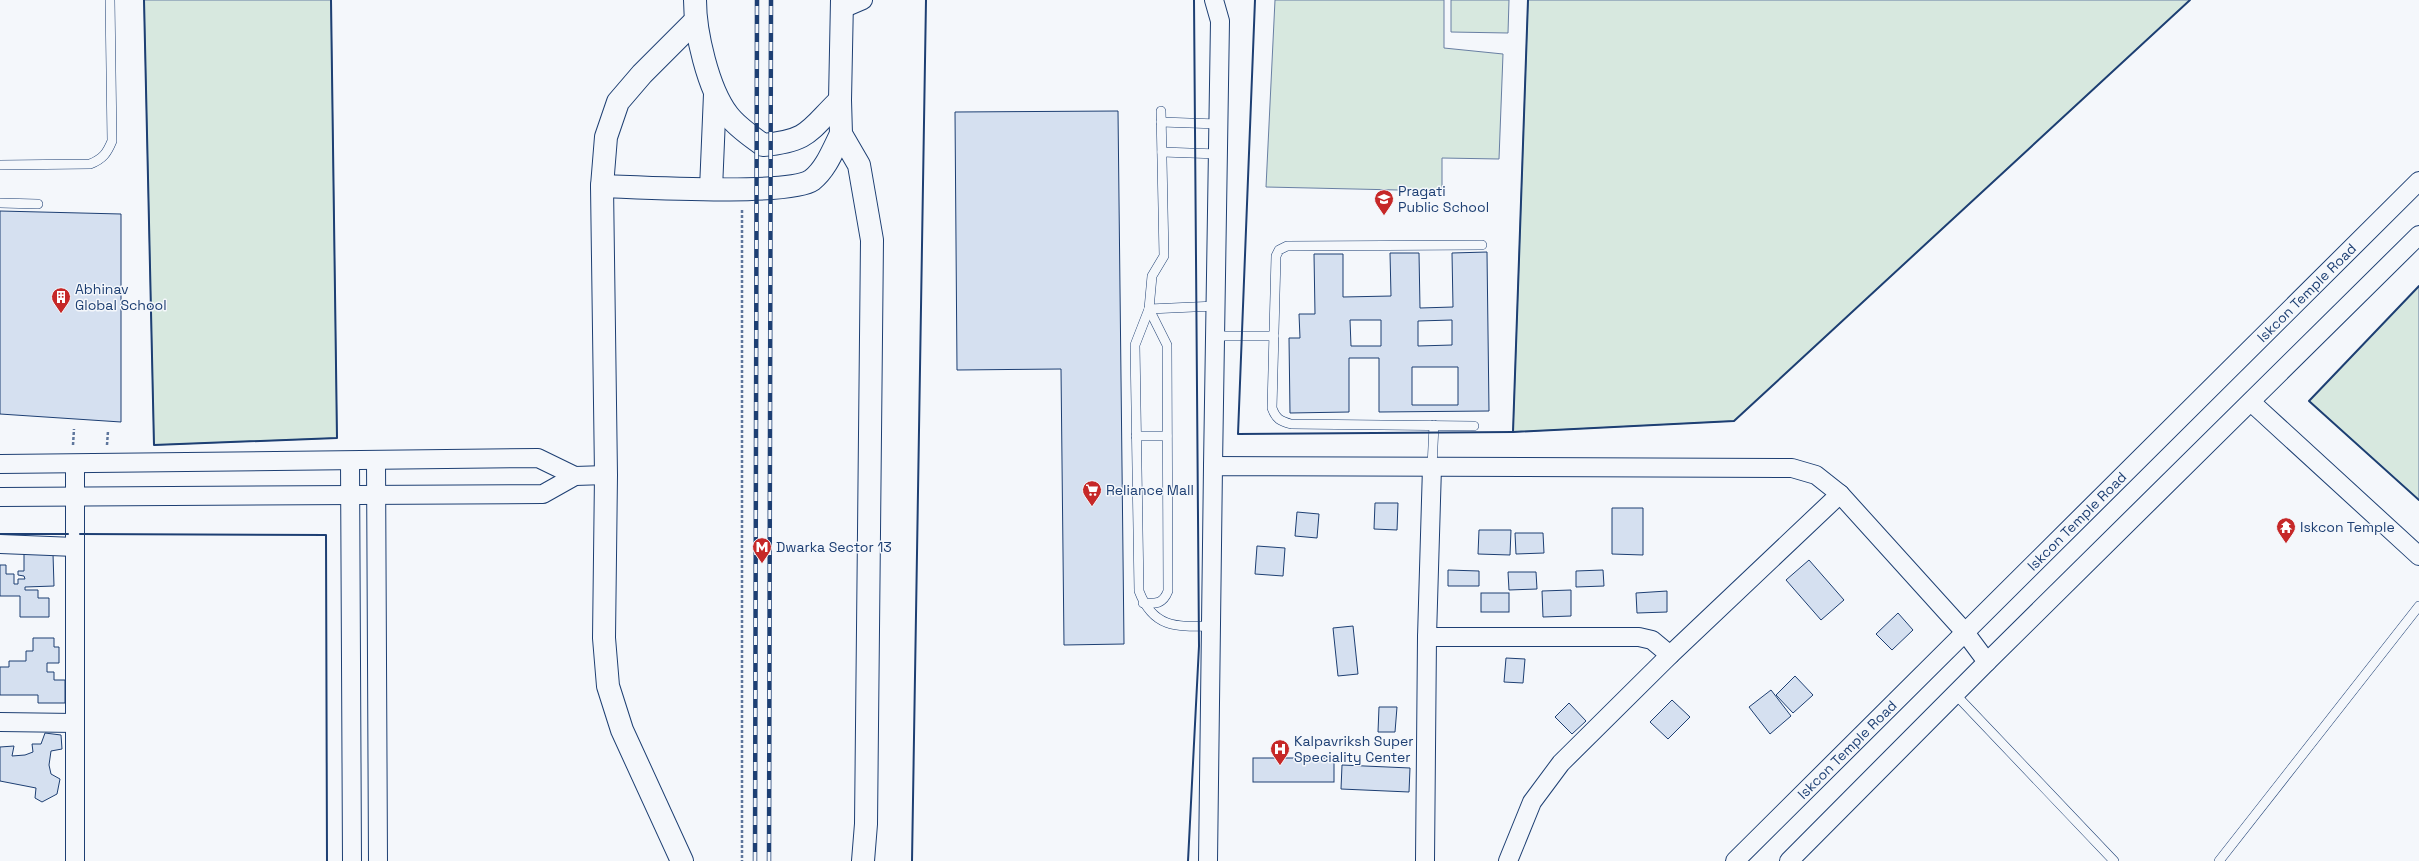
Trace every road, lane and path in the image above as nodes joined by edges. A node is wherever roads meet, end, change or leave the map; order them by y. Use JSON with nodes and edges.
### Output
{"nodes":[{"id":1,"x":110,"y":0,"type":"edge"},
{"id":2,"x":863,"y":0,"type":"edge"},
{"id":3,"x":1214,"y":0,"type":"edge"},
{"id":4,"x":842,"y":4,"type":"edge"},
{"id":5,"x":695,"y":10,"type":"edge"},
{"id":6,"x":715,"y":94,"type":"junction"},
{"id":7,"x":840,"y":100,"type":"junction"},
{"id":8,"x":1161,"y":111,"type":"dead end"},
{"id":9,"x":1161,"y":122,"type":"junction"},
{"id":10,"x":1218,"y":124,"type":"junction"},
{"id":11,"x":841,"y":134,"type":"junction"},
{"id":12,"x":1162,"y":152,"type":"junction"},
{"id":13,"x":1218,"y":154,"type":"junction"},
{"id":14,"x":0,"y":164,"type":"edge"},
{"id":15,"x":2419,"y":181,"type":"edge"},
{"id":16,"x":602,"y":186,"type":"junction"},
{"id":17,"x":711,"y":189,"type":"junction"},
{"id":18,"x":742,"y":189,"type":"junction"},
{"id":19,"x":0,"y":203,"type":"edge"},
{"id":20,"x":38,"y":204,"type":"dead end"},
{"id":21,"x":2419,"y":235,"type":"edge"},
{"id":22,"x":1482,"y":245,"type":"dead end"},
{"id":23,"x":1216,"y":306,"type":"junction"},
{"id":24,"x":1149,"y":309,"type":"junction"},
{"id":25,"x":1215,"y":336,"type":"junction"},
{"id":26,"x":1274,"y":336,"type":"junction"},
{"id":27,"x":2250,"y":402,"type":"junction"},
{"id":28,"x":1434,"y":425,"type":"junction"},
{"id":29,"x":1474,"y":426,"type":"dead end"},
{"id":30,"x":1136,"y":436,"type":"junction"},
{"id":31,"x":1167,"y":436,"type":"junction"},
{"id":32,"x":376,"y":460,"type":"junction"},
{"id":33,"x":350,"y":461,"type":"junction"},
{"id":34,"x":0,"y":464,"type":"edge"},
{"id":35,"x":75,"y":464,"type":"junction"},
{"id":36,"x":1213,"y":466,"type":"junction"},
{"id":37,"x":1432,"y":467,"type":"junction"},
{"id":38,"x":606,"y":475,"type":"junction"},
{"id":39,"x":574,"y":476,"type":"junction"},
{"id":40,"x":1840,"y":494,"type":"junction"},
{"id":41,"x":351,"y":495,"type":"junction"},
{"id":42,"x":376,"y":495,"type":"junction"},
{"id":43,"x":0,"y":497,"type":"edge"},
{"id":44,"x":75,"y":497,"type":"junction"},
{"id":45,"x":0,"y":544,"type":"edge"},
{"id":46,"x":75,"y":548,"type":"junction"},
{"id":47,"x":2419,"y":556,"type":"edge"},
{"id":48,"x":1143,"y":603,"type":"junction"},
{"id":49,"x":2419,"y":606,"type":"edge"},
{"id":50,"x":1210,"y":626,"type":"junction"},
{"id":51,"x":1964,"y":631,"type":"junction"},
{"id":52,"x":1427,"y":637,"type":"junction"},
{"id":53,"x":1670,"y":655,"type":"junction"},
{"id":54,"x":1987,"y":662,"type":"junction"},
{"id":55,"x":1956,"y":695,"type":"junction"},
{"id":56,"x":0,"y":722,"type":"edge"},
{"id":57,"x":75,"y":723,"type":"junction"},
{"id":58,"x":75,"y":861,"type":"edge"},
{"id":59,"x":352,"y":861,"type":"edge"},
{"id":60,"x":378,"y":861,"type":"edge"},
{"id":61,"x":682,"y":861,"type":"edge"},
{"id":62,"x":742,"y":861,"type":"edge"},
{"id":63,"x":862,"y":861,"type":"edge"},
{"id":64,"x":1208,"y":861,"type":"edge"},
{"id":65,"x":1425,"y":861,"type":"edge"},
{"id":66,"x":1508,"y":861,"type":"edge"},
{"id":67,"x":1735,"y":861,"type":"edge"},
{"id":68,"x":1789,"y":861,"type":"edge"},
{"id":69,"x":2114,"y":861,"type":"edge"},
{"id":70,"x":2219,"y":861,"type":"edge"}],
"edges":[{"from":1,"to":14,"type":"lane"},
{"from":2,"to":4,"type":"street"},
{"from":3,"to":10,"type":"street"},
{"from":4,"to":7,"type":"street"},
{"from":5,"to":6,"type":"street"},
{"from":5,"to":16,"type":"street"},
{"from":6,"to":7,"type":"street"},
{"from":6,"to":17,"type":"street"},
{"from":7,"to":11,"type":"street"},
{"from":8,"to":9,"type":"lane"},
{"from":9,"to":10,"type":"lane"},
{"from":9,"to":12,"type":"lane"},
{"from":10,"to":13,"type":"street"},
{"from":11,"to":18,"type":"street"},
{"from":11,"to":63,"type":"street"},
{"from":12,"to":13,"type":"lane"},
{"from":12,"to":24,"type":"lane"},
{"from":13,"to":23,"type":"street"},
{"from":15,"to":51,"type":"street","name":"Iskcon Temple Road"},
{"from":16,"to":17,"type":"street"},
{"from":16,"to":38,"type":"street"},
{"from":17,"to":18,"type":"street"},
{"from":18,"to":62,"type":"path"},
{"from":19,"to":20,"type":"lane"},
{"from":21,"to":27,"type":"street"},
{"from":22,"to":26,"type":"lane"},
{"from":23,"to":24,"type":"lane"},
{"from":23,"to":25,"type":"street"},
{"from":24,"to":30,"type":"lane"},
{"from":24,"to":31,"type":"lane"},
{"from":25,"to":26,"type":"lane"},
{"from":25,"to":36,"type":"street"},
{"from":26,"to":28,"type":"lane"},
{"from":27,"to":47,"type":"street"},
{"from":27,"to":54,"type":"street"},
{"from":28,"to":29,"type":"lane"},
{"from":28,"to":37,"type":"lane"},
{"from":30,"to":31,"type":"lane"},
{"from":30,"to":48,"type":"lane"},
{"from":31,"to":48,"type":"lane"},
{"from":32,"to":33,"type":"street"},
{"from":32,"to":39,"type":"street"},
{"from":32,"to":42,"type":"street"},
{"from":33,"to":35,"type":"street"},
{"from":33,"to":41,"type":"street"},
{"from":34,"to":35,"type":"street"},
{"from":35,"to":44,"type":"street"},
{"from":36,"to":37,"type":"street"},
{"from":36,"to":50,"type":"street"},
{"from":37,"to":40,"type":"street"},
{"from":37,"to":52,"type":"street"},
{"from":38,"to":39,"type":"street"},
{"from":38,"to":61,"type":"street"},
{"from":39,"to":42,"type":"street"},
{"from":40,"to":51,"type":"street"},
{"from":40,"to":53,"type":"street"},
{"from":41,"to":42,"type":"street"},
{"from":41,"to":44,"type":"street"},
{"from":41,"to":59,"type":"street"},
{"from":42,"to":60,"type":"street"},
{"from":43,"to":44,"type":"street"},
{"from":44,"to":46,"type":"street"},
{"from":45,"to":46,"type":"street"},
{"from":46,"to":57,"type":"street"},
{"from":48,"to":50,"type":"lane"},
{"from":49,"to":70,"type":"lane"},
{"from":50,"to":64,"type":"street"},
{"from":51,"to":54,"type":"street"},
{"from":51,"to":67,"type":"street","name":"Iskcon Temple Road"},
{"from":52,"to":53,"type":"street"},
{"from":52,"to":65,"type":"street"},
{"from":53,"to":66,"type":"street"},
{"from":54,"to":55,"type":"street"},
{"from":55,"to":68,"type":"street"},
{"from":55,"to":69,"type":"lane"},
{"from":56,"to":57,"type":"street"},
{"from":57,"to":58,"type":"street"}]}
